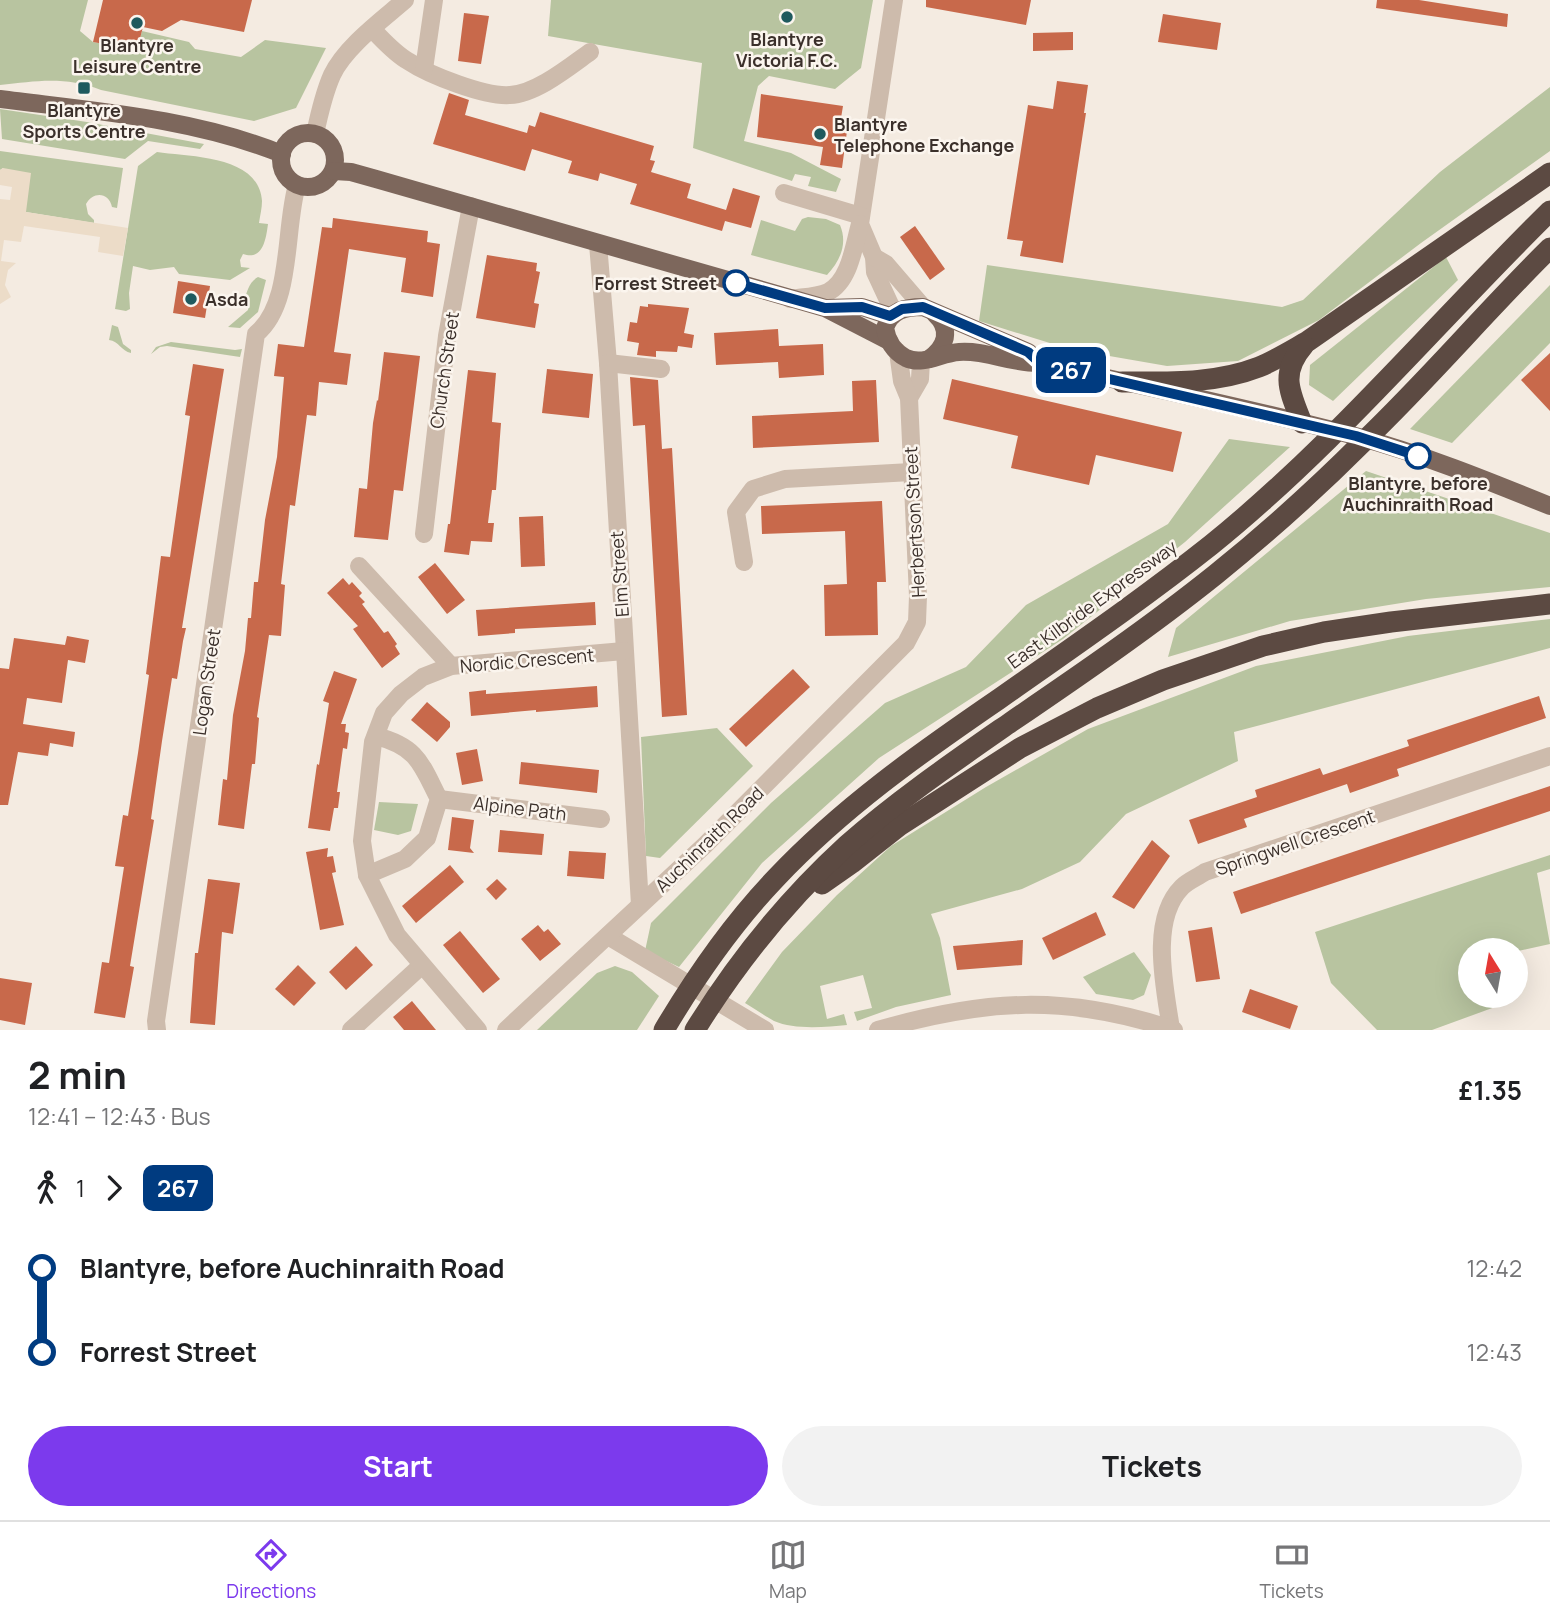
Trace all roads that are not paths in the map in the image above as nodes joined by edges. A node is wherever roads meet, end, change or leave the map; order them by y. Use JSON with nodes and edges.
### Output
{"nodes":[{"id":1,"x":405,"y":0,"type":"edge"},
{"id":2,"x":434,"y":0,"type":"edge"},
{"id":3,"x":894,"y":0,"type":"edge"},
{"id":4,"x":372,"y":29,"type":"junction"},
{"id":5,"x":590,"y":52,"type":"dead end"},
{"id":6,"x":424,"y":69,"type":"junction"},
{"id":7,"x":0,"y":99,"type":"edge"},
{"id":8,"x":315,"y":134,"type":"junction"},
{"id":9,"x":282,"y":154,"type":"junction"},
{"id":10,"x":334,"y":171,"type":"junction"},
{"id":11,"x":1550,"y":173,"type":"edge"},
{"id":12,"x":297,"y":185,"type":"junction"},
{"id":13,"x":783,"y":194,"type":"dead end"},
{"id":14,"x":471,"y":206,"type":"junction"},
{"id":15,"x":1550,"y":211,"type":"edge"},
{"id":16,"x":860,"y":220,"type":"junction"},
{"id":17,"x":598,"y":244,"type":"junction"},
{"id":18,"x":1550,"y":248,"type":"edge"},
{"id":19,"x":874,"y":257,"type":"junction"},
{"id":20,"x":790,"y":299,"type":"junction"},
{"id":21,"x":825,"y":308,"type":"junction"},
{"id":22,"x":929,"y":310,"type":"junction"},
{"id":23,"x":892,"y":314,"type":"junction"},
{"id":24,"x":1308,"y":341,"type":"junction"},
{"id":25,"x":893,"y":346,"type":"junction"},
{"id":26,"x":925,"y":360,"type":"junction"},
{"id":27,"x":608,"y":363,"type":"junction"},
{"id":28,"x":1040,"y":363,"type":"junction"},
{"id":29,"x":661,"y":369,"type":"dead end"},
{"id":30,"x":1122,"y":382,"type":"junction"},
{"id":31,"x":909,"y":398,"type":"junction"},
{"id":32,"x":1302,"y":423,"type":"junction"},
{"id":33,"x":911,"y":472,"type":"junction"},
{"id":34,"x":1550,"y":506,"type":"edge"},
{"id":35,"x":424,"y":534,"type":"dead end"},
{"id":36,"x":744,"y":562,"type":"dead end"},
{"id":37,"x":359,"y":566,"type":"dead end"},
{"id":38,"x":1550,"y":604,"type":"edge"},
{"id":39,"x":906,"y":643,"type":"joint"},
{"id":40,"x":624,"y":651,"type":"junction"},
{"id":41,"x":451,"y":666,"type":"junction"},
{"id":42,"x":376,"y":736,"type":"junction"},
{"id":43,"x":1550,"y":756,"type":"edge"},
{"id":44,"x":439,"y":799,"type":"junction"},
{"id":45,"x":601,"y":819,"type":"dead end"},
{"id":46,"x":367,"y":875,"type":"junction"},
{"id":47,"x":640,"y":905,"type":"junction"},
{"id":48,"x":782,"y":911,"type":"junction"},
{"id":49,"x":608,"y":936,"type":"junction"},
{"id":50,"x":421,"y":966,"type":"junction"},
{"id":51,"x":1173,"y":1029,"type":"edge"},
{"id":52,"x":157,"y":1030,"type":"edge"},
{"id":53,"x":351,"y":1030,"type":"edge"},
{"id":54,"x":478,"y":1030,"type":"edge"},
{"id":55,"x":506,"y":1030,"type":"edge"},
{"id":56,"x":664,"y":1030,"type":"edge"},
{"id":57,"x":695,"y":1030,"type":"edge"},
{"id":58,"x":765,"y":1030,"type":"edge"},
{"id":59,"x":878,"y":1030,"type":"edge"}],
"edges":[{"from":1,"to":4,"type":"street"},
{"from":2,"to":6,"type":"street"},
{"from":3,"to":16,"type":"street"},
{"from":4,"to":6,"type":"street"},
{"from":4,"to":8,"type":"street"},
{"from":5,"to":6,"type":"street"},
{"from":7,"to":9,"type":"main road"},
{"from":8,"to":9,"type":"main road"},
{"from":8,"to":10,"type":"main road"},
{"from":9,"to":12,"type":"main road"},
{"from":10,"to":12,"type":"main road"},
{"from":10,"to":14,"type":"main road"},
{"from":11,"to":24,"type":"highway"},
{"from":12,"to":52,"type":"street","name":"Logan Street"},
{"from":13,"to":16,"type":"street"},
{"from":14,"to":17,"type":"main road"},
{"from":14,"to":35,"type":"street","name":"Church Street"},
{"from":15,"to":56,"type":"highway","name":"East Kilbride Expressway"},
{"from":16,"to":19,"type":"street"},
{"from":16,"to":20,"type":"street"},
{"from":17,"to":20,"type":"main road"},
{"from":17,"to":27,"type":"street","name":"Elm Street"},
{"from":18,"to":48,"type":"highway"},
{"from":19,"to":22,"type":"street"},
{"from":19,"to":23,"type":"street"},
{"from":20,"to":21,"type":"main road"},
{"from":21,"to":23,"type":"main road"},
{"from":21,"to":25,"type":"main road"},
{"from":22,"to":23,"type":"main road"},
{"from":22,"to":26,"type":"main road"},
{"from":22,"to":28,"type":"main road"},
{"from":23,"to":25,"type":"main road"},
{"from":24,"to":30,"type":"highway"},
{"from":24,"to":32,"type":"highway"},
{"from":25,"to":26,"type":"main road"},
{"from":25,"to":31,"type":"street","name":"Herbertson Street"},
{"from":26,"to":28,"type":"main road"},
{"from":26,"to":31,"type":"street","name":"Herbertson Street"},
{"from":27,"to":29,"type":"street"},
{"from":27,"to":40,"type":"street","name":"Elm Street"},
{"from":28,"to":30,"type":"main road"},
{"from":30,"to":32,"type":"main road"},
{"from":31,"to":33,"type":"street","name":"Herbertson Street"},
{"from":32,"to":34,"type":"main road"},
{"from":33,"to":36,"type":"street"},
{"from":33,"to":39,"type":"street","name":"Herbertson Street"},
{"from":37,"to":41,"type":"street"},
{"from":38,"to":48,"type":"highway"},
{"from":39,"to":47,"type":"street","name":"Auchinraith Road"},
{"from":40,"to":41,"type":"street","name":"Nordic Crescent"},
{"from":40,"to":47,"type":"street","name":"Elm Street"},
{"from":41,"to":42,"type":"street","name":"Nordic Crescent"},
{"from":42,"to":44,"type":"street"},
{"from":42,"to":46,"type":"street","name":"Nordic Crescent"},
{"from":43,"to":51,"type":"street","name":"Springwell Crescent"},
{"from":44,"to":45,"type":"street","name":"Alpine Path"},
{"from":44,"to":46,"type":"street"},
{"from":46,"to":50,"type":"street","name":"Nordic Crescent"},
{"from":47,"to":49,"type":"street","name":"Auchinraith Road"},
{"from":48,"to":57,"type":"highway"},
{"from":49,"to":55,"type":"street","name":"Auchinraith Road"},
{"from":49,"to":58,"type":"street"},
{"from":50,"to":53,"type":"street"},
{"from":50,"to":54,"type":"street","name":"Nordic Crescent"},
{"from":51,"to":59,"type":"street"}]}
